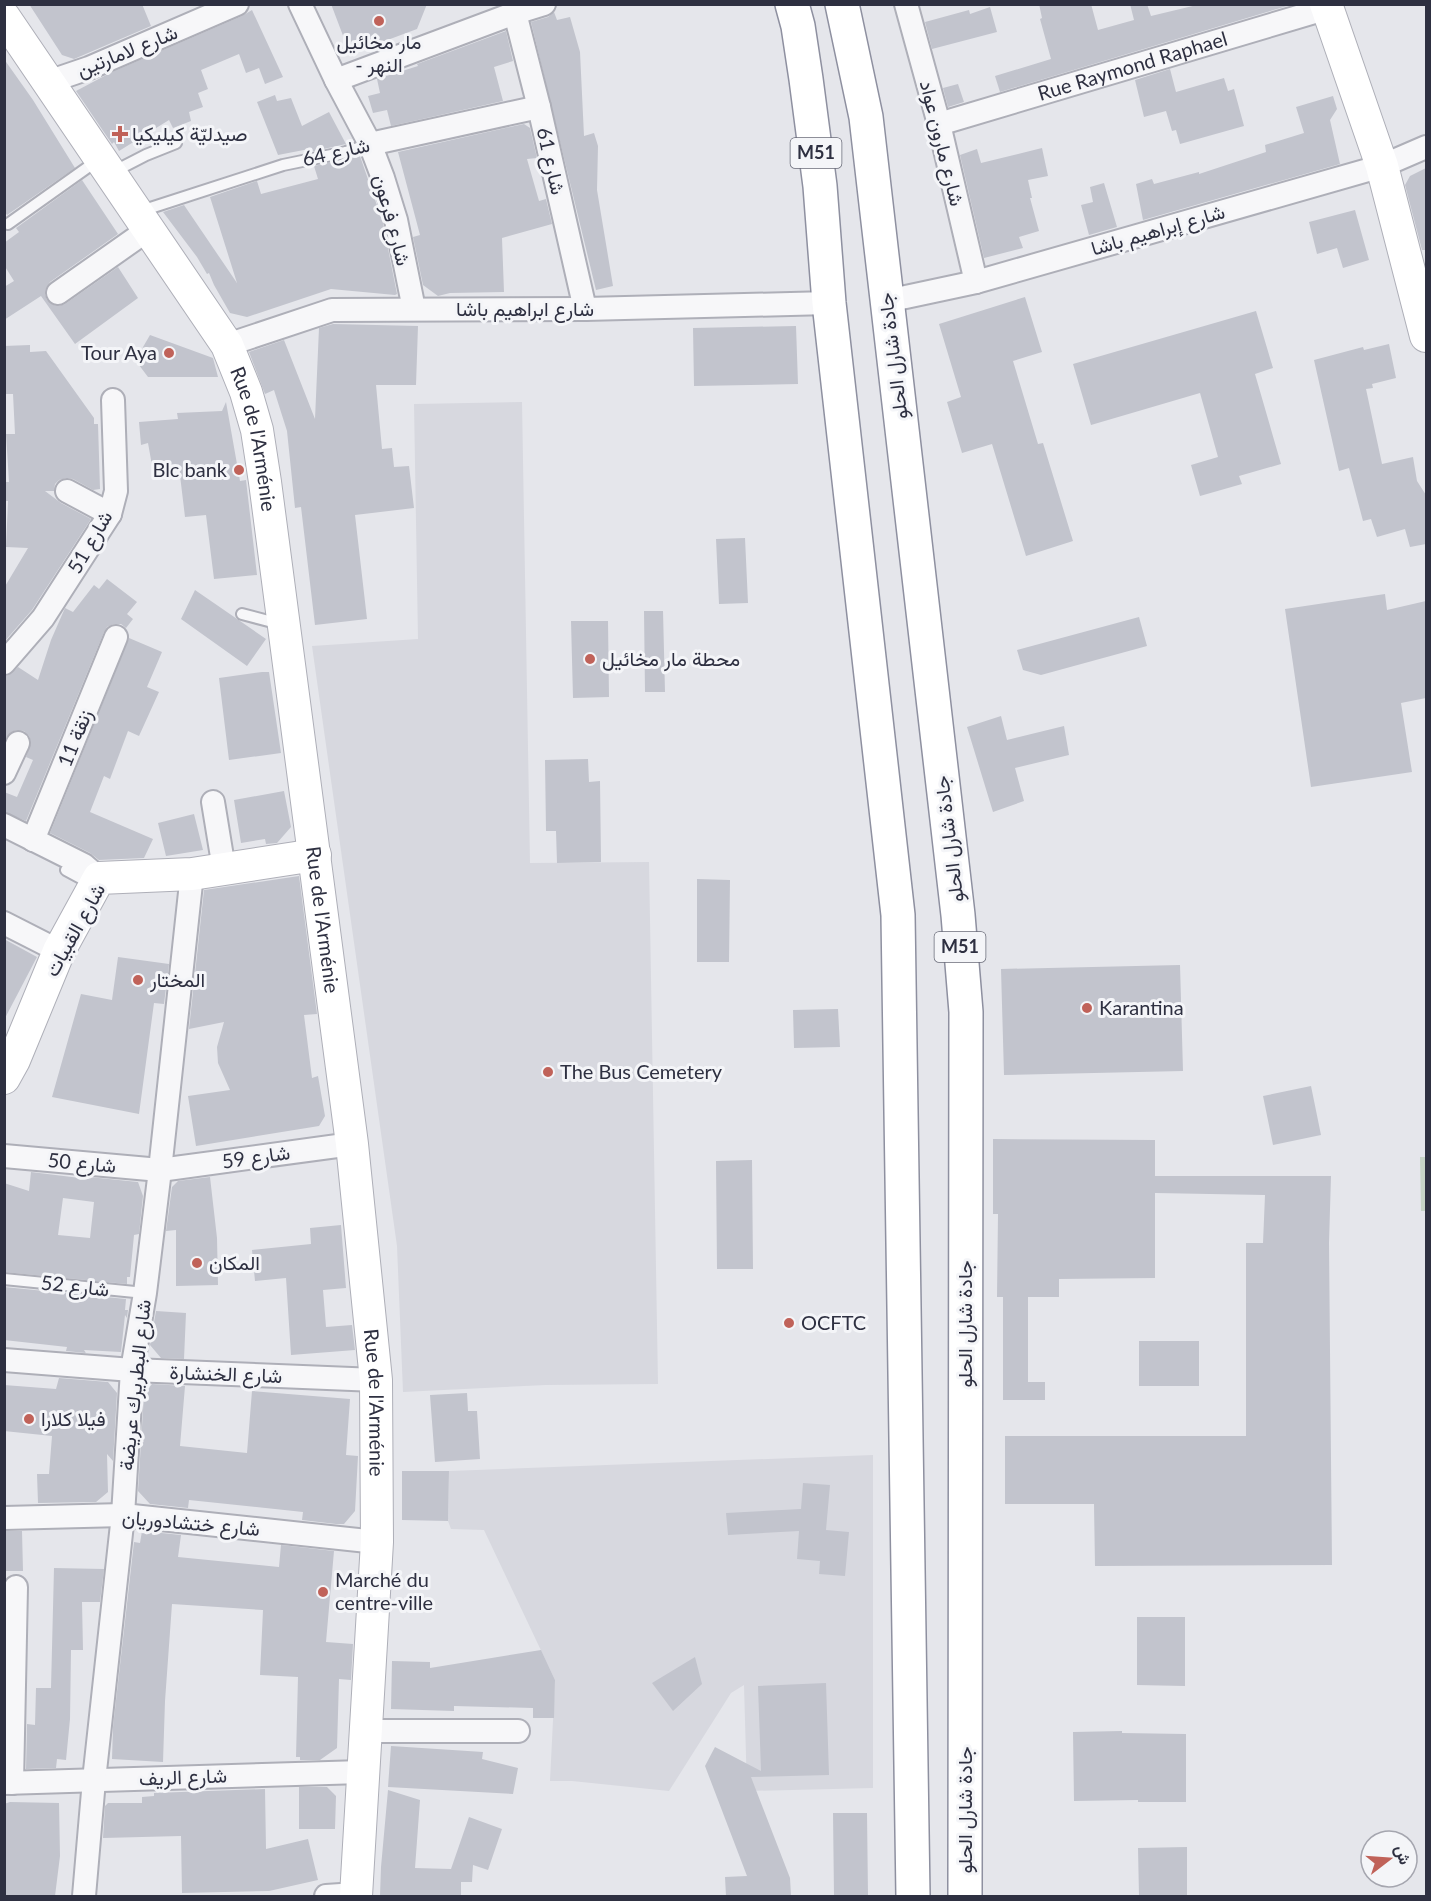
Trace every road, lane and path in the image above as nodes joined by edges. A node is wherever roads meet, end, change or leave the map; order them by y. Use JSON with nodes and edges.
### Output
{"nodes":[{"id":1,"x":237,"y":4,"type":"edge"},
{"id":2,"x":300,"y":4,"type":"edge"},
{"id":3,"x":544,"y":4,"type":"edge"},
{"id":4,"x":792,"y":4,"type":"edge"},
{"id":5,"x":842,"y":4,"type":"edge"},
{"id":6,"x":906,"y":4,"type":"edge"},
{"id":7,"x":1327,"y":7,"type":"edge"},
{"id":8,"x":515,"y":13,"type":"junction"},
{"id":9,"x":5,"y":20,"type":"edge"},
{"id":10,"x":336,"y":80,"type":"junction"},
{"id":11,"x":48,"y":82,"type":"junction"},
{"id":12,"x":539,"y":107,"type":"junction"},
{"id":13,"x":939,"y":124,"type":"junction"},
{"id":14,"x":176,"y":143,"type":"dead end"},
{"id":15,"x":370,"y":144,"type":"junction"},
{"id":16,"x":1426,"y":147,"type":"edge"},
{"id":17,"x":105,"y":166,"type":"junction"},
{"id":18,"x":1382,"y":166,"type":"junction"},
{"id":19,"x":143,"y":221,"type":"junction"},
{"id":20,"x":8,"y":224,"type":"dead end"},
{"id":21,"x":976,"y":282,"type":"junction"},
{"id":22,"x":58,"y":293,"type":"dead end"},
{"id":23,"x":886,"y":301,"type":"junction"},
{"id":24,"x":830,"y":303,"type":"junction"},
{"id":25,"x":414,"y":309,"type":"junction"},
{"id":26,"x":585,"y":309,"type":"junction"},
{"id":27,"x":1426,"y":336,"type":"edge"},
{"id":28,"x":227,"y":345,"type":"junction"},
{"id":29,"x":113,"y":400,"type":"dead end"},
{"id":30,"x":67,"y":491,"type":"dead end"},
{"id":31,"x":110,"y":514,"type":"junction"},
{"id":32,"x":242,"y":614,"type":"dead end"},
{"id":33,"x":285,"y":625,"type":"junction"},
{"id":34,"x":116,"y":637,"type":"dead end"},
{"id":35,"x":4,"y":663,"type":"edge"},
{"id":36,"x":18,"y":743,"type":"dead end"},
{"id":37,"x":4,"y":773,"type":"edge"},
{"id":38,"x":213,"y":802,"type":"dead end"},
{"id":39,"x":4,"y":825,"type":"edge"},
{"id":40,"x":33,"y":840,"type":"junction"},
{"id":41,"x":315,"y":855,"type":"junction"},
{"id":42,"x":224,"y":869,"type":"junction"},
{"id":43,"x":66,"y":870,"type":"dead end"},
{"id":44,"x":192,"y":874,"type":"junction"},
{"id":45,"x":97,"y":882,"type":"junction"},
{"id":46,"x":4,"y":923,"type":"edge"},
{"id":47,"x":59,"y":951,"type":"junction"},
{"id":48,"x":4,"y":1078,"type":"edge"},
{"id":49,"x":352,"y":1144,"type":"junction"},
{"id":50,"x":4,"y":1156,"type":"edge"},
{"id":51,"x":160,"y":1170,"type":"junction"},
{"id":52,"x":4,"y":1279,"type":"edge"},
{"id":53,"x":145,"y":1293,"type":"junction"},
{"id":54,"x":4,"y":1360,"type":"edge"},
{"id":55,"x":132,"y":1370,"type":"junction"},
{"id":56,"x":376,"y":1380,"type":"junction"},
{"id":57,"x":123,"y":1515,"type":"junction"},
{"id":58,"x":4,"y":1518,"type":"edge"},
{"id":59,"x":377,"y":1542,"type":"junction"},
{"id":60,"x":16,"y":1587,"type":"dead end"},
{"id":61,"x":365,"y":1731,"type":"junction"},
{"id":62,"x":518,"y":1731,"type":"dead end"},
{"id":63,"x":362,"y":1772,"type":"junction"},
{"id":64,"x":94,"y":1780,"type":"junction"},
{"id":65,"x":8,"y":1783,"type":"edge"},
{"id":66,"x":84,"y":1896,"type":"edge"},
{"id":67,"x":346,"y":1896,"type":"edge"},
{"id":68,"x":913,"y":1896,"type":"edge"},
{"id":69,"x":964,"y":1896,"type":"edge"}],
"edges":[{"from":1,"to":11,"type":"street","name":"شارع لامارتين"},
{"from":2,"to":10,"type":"street","name":"شارع فرعون"},
{"from":3,"to":8,"type":"street"},
{"from":4,"to":24,"type":"highway","number":"M51"},
{"from":5,"to":23,"type":"highway","name":"جادة شارل الحلو","number":"M51"},
{"from":6,"to":13,"type":"street","name":"شارع مارون عواد"},
{"from":7,"to":13,"type":"street","name":"Rue Raymond Raphael"},
{"from":7,"to":18,"type":"street"},
{"from":8,"to":10,"type":"street"},
{"from":8,"to":12,"type":"street","name":"شارع 61"},
{"from":9,"to":11,"type":"street","name":"Rue de l'Arménie"},
{"from":10,"to":15,"type":"street","name":"شارع فرعون"},
{"from":11,"to":17,"type":"street","name":"Rue de l'Arménie"},
{"from":12,"to":15,"type":"street","name":"شارع 64"},
{"from":12,"to":26,"type":"street","name":"شارع 61"},
{"from":13,"to":21,"type":"street","name":"شارع مارون عواد"},
{"from":14,"to":17,"type":"lane"},
{"from":15,"to":19,"type":"lane","name":"شارع 64"},
{"from":15,"to":25,"type":"street","name":"شارع فرعون"},
{"from":16,"to":18,"type":"street","name":"شارع إبراهيم باشا"},
{"from":17,"to":19,"type":"street","name":"Rue de l'Arménie"},
{"from":17,"to":20,"type":"lane"},
{"from":18,"to":21,"type":"street","name":"شارع إبراهيم باشا"},
{"from":18,"to":27,"type":"street"},
{"from":19,"to":22,"type":"street"},
{"from":19,"to":28,"type":"street","name":"Rue de l'Arménie"},
{"from":21,"to":23,"type":"street","name":"شارع إبراهيم باشا"},
{"from":23,"to":69,"type":"highway","name":"جادة شارل الحلو","number":"M51"},
{"from":24,"to":26,"type":"street","name":"شارع ابراهيم باشا"},
{"from":24,"to":68,"type":"highway","number":"M51"},
{"from":25,"to":26,"type":"street","name":"شارع ابراهيم باشا"},
{"from":25,"to":28,"type":"street","name":"شارع ابراهيم باشا"},
{"from":28,"to":33,"type":"street","name":"Rue de l'Arménie"},
{"from":29,"to":31,"type":"street","name":"شارع 51"},
{"from":30,"to":31,"type":"street"},
{"from":31,"to":35,"type":"street","name":"شارع 51"},
{"from":32,"to":33,"type":"lane"},
{"from":33,"to":41,"type":"street","name":"Rue de l'Arménie"},
{"from":34,"to":40,"type":"street","name":"زنقة 11"},
{"from":36,"to":37,"type":"street"},
{"from":38,"to":42,"type":"street"},
{"from":39,"to":40,"type":"street"},
{"from":40,"to":45,"type":"street"},
{"from":41,"to":42,"type":"street","name":"شارع القبيات"},
{"from":41,"to":49,"type":"street","name":"Rue de l'Arménie"},
{"from":42,"to":44,"type":"street","name":"شارع القبيات"},
{"from":43,"to":45,"type":"lane"},
{"from":44,"to":45,"type":"street","name":"شارع القبيات"},
{"from":44,"to":51,"type":"street","name":"شارع البطريرك عريضة"},
{"from":45,"to":47,"type":"street","name":"شارع القبيات"},
{"from":46,"to":47,"type":"street"},
{"from":47,"to":48,"type":"street","name":"شارع القبيات"},
{"from":49,"to":51,"type":"street","name":"شارع 59"},
{"from":49,"to":56,"type":"street","name":"Rue de l'Arménie"},
{"from":50,"to":51,"type":"street","name":"شارع 50"},
{"from":51,"to":53,"type":"street","name":"شارع البطريرك عريضة"},
{"from":52,"to":53,"type":"lane","name":"شارع 52"},
{"from":53,"to":55,"type":"street","name":"شارع البطريرك عريضة"},
{"from":54,"to":55,"type":"street","name":"شارع الخنشارة"},
{"from":55,"to":56,"type":"street","name":"شارع الخنشارة"},
{"from":55,"to":57,"type":"street","name":"شارع البطريرك عريضة"},
{"from":56,"to":59,"type":"street","name":"Rue de l'Arménie"},
{"from":57,"to":58,"type":"street","name":"شارع ختشادوريان"},
{"from":57,"to":59,"type":"street","name":"شارع ختشادوريان"},
{"from":57,"to":64,"type":"street","name":"شارع البطريرك عريضة"},
{"from":59,"to":61,"type":"street","name":"Rue de l'Arménie"},
{"from":60,"to":65,"type":"street"},
{"from":61,"to":62,"type":"street"},
{"from":61,"to":63,"type":"street","name":"Rue de l'Arménie"},
{"from":63,"to":64,"type":"street","name":"شارع الريف"},
{"from":63,"to":67,"type":"street","name":"Rue de l'Arménie"},
{"from":64,"to":65,"type":"street","name":"شارع الريف"},
{"from":64,"to":66,"type":"street","name":"شارع البطريرك عريضة"}]}
